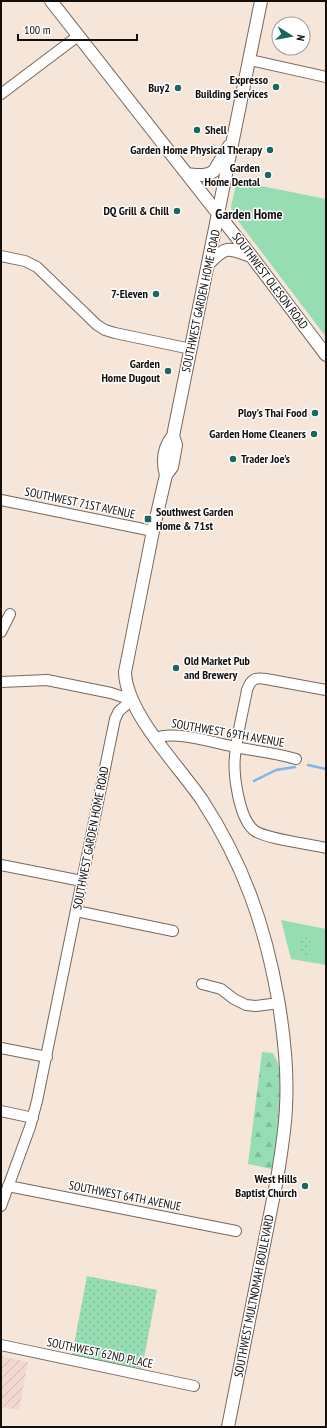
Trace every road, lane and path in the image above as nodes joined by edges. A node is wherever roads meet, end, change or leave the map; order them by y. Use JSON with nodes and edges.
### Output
{"nodes":[{"id":1,"x":51,"y":1,"type":"edge"},
{"id":2,"x":262,"y":1,"type":"edge"},
{"id":3,"x":78,"y":36,"type":"junction"},
{"id":4,"x":250,"y":60,"type":"junction"},
{"id":5,"x":326,"y":77,"type":"edge"},
{"id":6,"x":1,"y":94,"type":"edge"},
{"id":7,"x":234,"y":136,"type":"junction"},
{"id":8,"x":187,"y":174,"type":"junction"},
{"id":9,"x":219,"y":214,"type":"junction"},
{"id":10,"x":1,"y":256,"type":"edge"},
{"id":11,"x":252,"y":256,"type":"junction"},
{"id":12,"x":209,"y":263,"type":"junction"},
{"id":13,"x":191,"y":349,"type":"junction"},
{"id":14,"x":326,"y":355,"type":"edge"},
{"id":15,"x":1,"y":500,"type":"edge"},
{"id":16,"x":153,"y":531,"type":"junction"},
{"id":17,"x":10,"y":614,"type":"dead end"},
{"id":18,"x":1,"y":632,"type":"edge"},
{"id":19,"x":1,"y":682,"type":"edge"},
{"id":20,"x":326,"y":690,"type":"edge"},
{"id":21,"x":132,"y":700,"type":"junction"},
{"id":22,"x":156,"y":738,"type":"junction"},
{"id":23,"x":237,"y":747,"type":"junction"},
{"id":24,"x":296,"y":759,"type":"dead end"},
{"id":25,"x":326,"y":848,"type":"edge"},
{"id":26,"x":1,"y":865,"type":"edge"},
{"id":27,"x":82,"y":881,"type":"junction"},
{"id":28,"x":76,"y":911,"type":"junction"},
{"id":29,"x":173,"y":931,"type":"dead end"},
{"id":30,"x":202,"y":984,"type":"dead end"},
{"id":31,"x":279,"y":1003,"type":"junction"},
{"id":32,"x":1,"y":1048,"type":"edge"},
{"id":33,"x":46,"y":1057,"type":"junction"},
{"id":34,"x":1,"y":1111,"type":"edge"},
{"id":35,"x":33,"y":1118,"type":"junction"},
{"id":36,"x":8,"y":1186,"type":"junction"},
{"id":37,"x":1,"y":1206,"type":"edge"},
{"id":38,"x":236,"y":1230,"type":"dead end"},
{"id":39,"x":1,"y":1345,"type":"edge"},
{"id":40,"x":194,"y":1386,"type":"dead end"},
{"id":41,"x":228,"y":1427,"type":"edge"}],
"edges":[{"from":1,"to":3,"type":"main road","name":"SOUTHWEST OLESON ROAD"},
{"from":2,"to":4,"type":"main road","name":"SOUTHWEST GARDEN HOME ROAD"},
{"from":3,"to":6,"type":"street"},
{"from":3,"to":8,"type":"main road","name":"SOUTHWEST OLESON ROAD"},
{"from":4,"to":5,"type":"street"},
{"from":4,"to":7,"type":"main road","name":"SOUTHWEST GARDEN HOME ROAD"},
{"from":7,"to":8,"type":"main road"},
{"from":7,"to":9,"type":"main road","name":"SOUTHWEST GARDEN HOME ROAD"},
{"from":8,"to":9,"type":"main road","name":"SOUTHWEST OLESON ROAD"},
{"from":9,"to":11,"type":"main road","name":"SOUTHWEST OLESON ROAD"},
{"from":9,"to":12,"type":"main road","name":"SOUTHWEST GARDEN HOME ROAD"},
{"from":10,"to":13,"type":"street"},
{"from":11,"to":12,"type":"main road"},
{"from":11,"to":14,"type":"main road","name":"SOUTHWEST OLESON ROAD"},
{"from":12,"to":13,"type":"main road","name":"SOUTHWEST GARDEN HOME ROAD"},
{"from":13,"to":16,"type":"main road","name":"SOUTHWEST GARDEN HOME ROAD"},
{"from":15,"to":16,"type":"street","name":"SOUTHWEST 71ST AVENUE"},
{"from":16,"to":21,"type":"main road","name":"SOUTHWEST GARDEN HOME ROAD"},
{"from":17,"to":18,"type":"street"},
{"from":19,"to":21,"type":"street"},
{"from":20,"to":23,"type":"street"},
{"from":21,"to":22,"type":"main road","name":"SOUTHWEST MULTNOMAH BOULEVARD"},
{"from":21,"to":27,"type":"street","name":"SOUTHWEST GARDEN HOME ROAD"},
{"from":22,"to":23,"type":"street","name":"SOUTHWEST 69TH AVENUE"},
{"from":22,"to":31,"type":"main road","name":"SOUTHWEST MULTNOMAH BOULEVARD"},
{"from":23,"to":24,"type":"street","name":"SOUTHWEST 69TH AVENUE"},
{"from":23,"to":25,"type":"street"},
{"from":26,"to":27,"type":"street"},
{"from":27,"to":28,"type":"street","name":"SOUTHWEST GARDEN HOME ROAD"},
{"from":28,"to":29,"type":"street"},
{"from":28,"to":33,"type":"street","name":"SOUTHWEST GARDEN HOME ROAD"},
{"from":30,"to":31,"type":"street"},
{"from":31,"to":41,"type":"main road","name":"SOUTHWEST MULTNOMAH BOULEVARD"},
{"from":32,"to":33,"type":"street"},
{"from":33,"to":35,"type":"street","name":"SOUTHWEST GARDEN HOME ROAD"},
{"from":34,"to":35,"type":"street"},
{"from":35,"to":36,"type":"street","name":"SOUTHWEST GARDEN HOME ROAD"},
{"from":36,"to":37,"type":"street","name":"SOUTHWEST GARDEN HOME ROAD"},
{"from":36,"to":38,"type":"street","name":"SOUTHWEST 64TH AVENUE"},
{"from":39,"to":40,"type":"street","name":"SOUTHWEST 62ND PLACE"}]}
